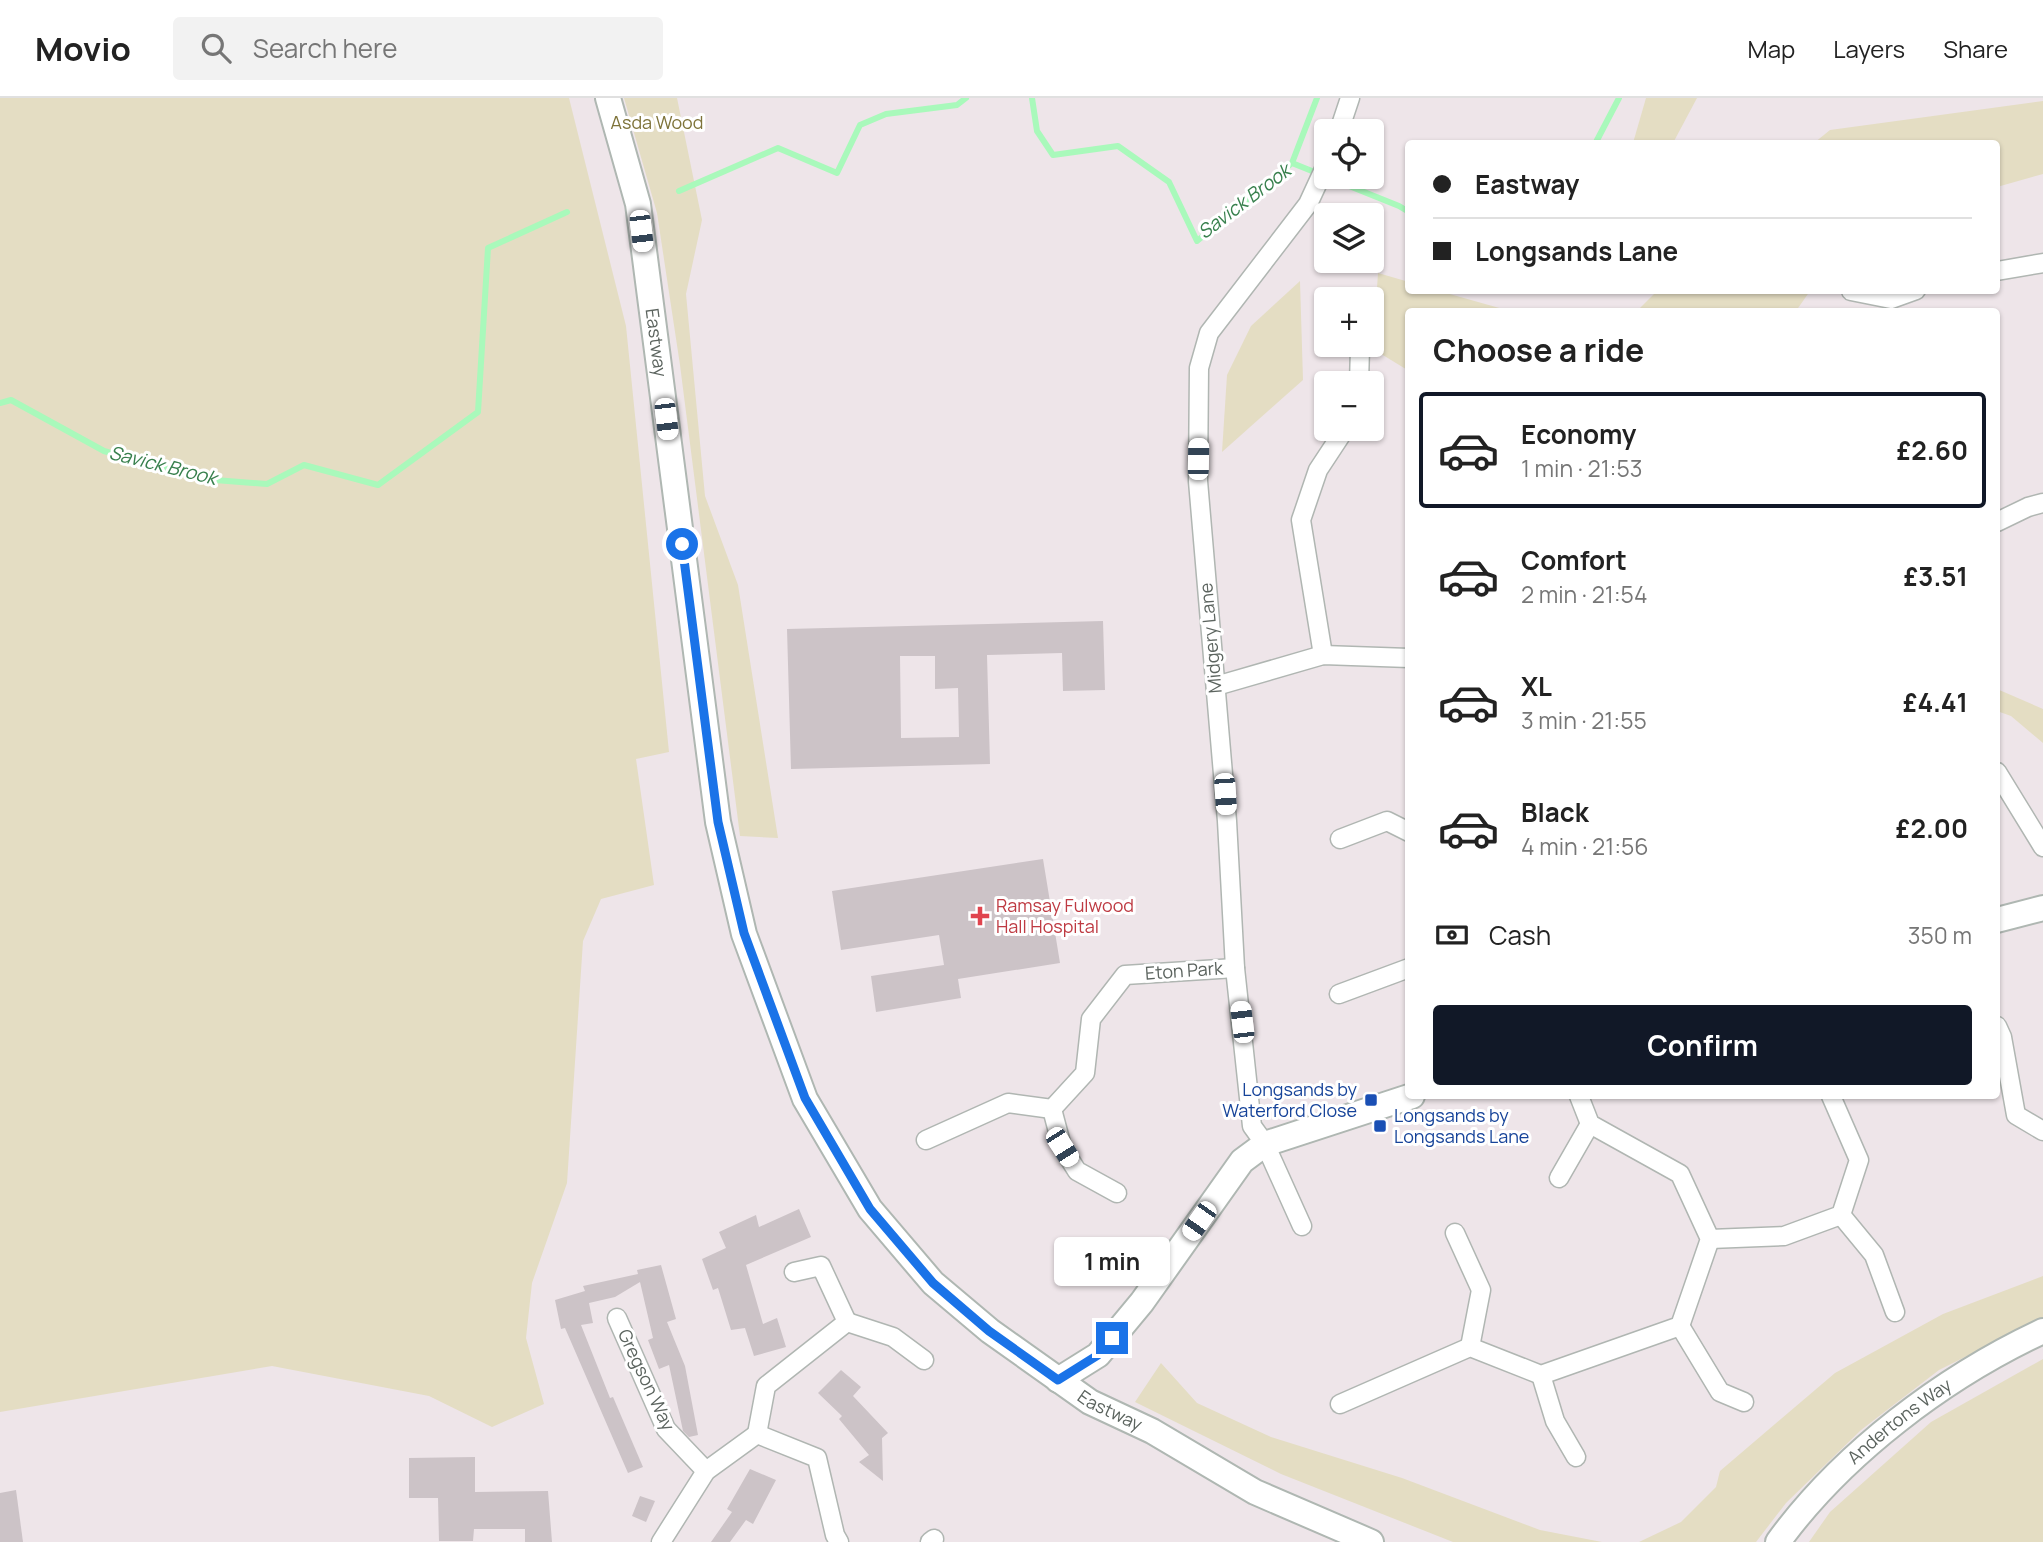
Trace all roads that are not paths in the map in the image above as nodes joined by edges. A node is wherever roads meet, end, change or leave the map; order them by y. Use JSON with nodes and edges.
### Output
{"nodes":[{"id":1,"x":608,"y":98,"type":"edge"},
{"id":2,"x":1350,"y":98,"type":"edge"},
{"id":3,"x":1343,"y":119,"type":"edge"},
{"id":4,"x":1315,"y":189,"type":"edge"},
{"id":5,"x":2043,"y":263,"type":"edge"},
{"id":6,"x":2000,"y":270,"type":"edge"},
{"id":7,"x":1866,"y":294,"type":"edge"},
{"id":8,"x":1905,"y":294,"type":"edge"},
{"id":9,"x":1337,"y":441,"type":"edge"},
{"id":10,"x":2043,"y":503,"type":"edge"},
{"id":11,"x":2000,"y":521,"type":"edge"},
{"id":12,"x":1323,"y":655,"type":"junction"},
{"id":13,"x":1405,"y":658,"type":"edge"},
{"id":14,"x":1216,"y":686,"type":"junction"},
{"id":15,"x":2000,"y":777,"type":"edge"},
{"id":16,"x":1405,"y":830,"type":"edge"},
{"id":17,"x":1340,"y":838,"type":"dead end"},
{"id":18,"x":2043,"y":847,"type":"edge"},
{"id":19,"x":2043,"y":908,"type":"edge"},
{"id":20,"x":2000,"y":919,"type":"edge"},
{"id":21,"x":1235,"y":968,"type":"junction"},
{"id":22,"x":1405,"y":969,"type":"edge"},
{"id":23,"x":1339,"y":994,"type":"dead end"},
{"id":24,"x":2000,"y":1032,"type":"edge"},
{"id":25,"x":1405,"y":1098,"type":"edge"},
{"id":26,"x":1580,"y":1099,"type":"edge"},
{"id":27,"x":1832,"y":1099,"type":"edge"},
{"id":28,"x":1052,"y":1109,"type":"junction"},
{"id":29,"x":1590,"y":1124,"type":"junction"},
{"id":30,"x":2043,"y":1131,"type":"edge"},
{"id":31,"x":926,"y":1140,"type":"dead end"},
{"id":32,"x":1265,"y":1144,"type":"junction"},
{"id":33,"x":1559,"y":1178,"type":"dead end"},
{"id":34,"x":1117,"y":1193,"type":"dead end"},
{"id":35,"x":1841,"y":1215,"type":"junction"},
{"id":36,"x":1302,"y":1226,"type":"dead end"},
{"id":37,"x":1455,"y":1233,"type":"dead end"},
{"id":38,"x":1710,"y":1240,"type":"junction"},
{"id":39,"x":794,"y":1272,"type":"dead end"},
{"id":40,"x":1895,"y":1312,"type":"dead end"},
{"id":41,"x":617,"y":1318,"type":"dead end"},
{"id":42,"x":847,"y":1322,"type":"junction"},
{"id":43,"x":1680,"y":1326,"type":"junction"},
{"id":44,"x":2043,"y":1331,"type":"edge"},
{"id":45,"x":1470,"y":1347,"type":"junction"},
{"id":46,"x":1098,"y":1355,"type":"junction"},
{"id":47,"x":924,"y":1360,"type":"dead end"},
{"id":48,"x":1541,"y":1375,"type":"junction"},
{"id":49,"x":1058,"y":1380,"type":"junction"},
{"id":50,"x":1090,"y":1402,"type":"junction"},
{"id":51,"x":1744,"y":1402,"type":"dead end"},
{"id":52,"x":1340,"y":1404,"type":"dead end"},
{"id":53,"x":757,"y":1434,"type":"junction"},
{"id":54,"x":1576,"y":1457,"type":"dead end"},
{"id":55,"x":706,"y":1471,"type":"junction"},
{"id":56,"x":661,"y":1542,"type":"edge"},
{"id":57,"x":839,"y":1542,"type":"edge"},
{"id":58,"x":1371,"y":1542,"type":"edge"},
{"id":59,"x":1778,"y":1542,"type":"edge"}],
"edges":[{"from":1,"to":49,"type":"main road","name":"Eastway"},
{"from":2,"to":3,"type":"street"},
{"from":4,"to":14,"type":"street","name":"Midgery Lane"},
{"from":5,"to":6,"type":"street"},
{"from":7,"to":8,"type":"street"},
{"from":9,"to":12,"type":"street"},
{"from":10,"to":11,"type":"street"},
{"from":12,"to":13,"type":"street"},
{"from":12,"to":14,"type":"street"},
{"from":14,"to":21,"type":"street","name":"Midgery Lane"},
{"from":15,"to":18,"type":"street"},
{"from":16,"to":17,"type":"street"},
{"from":19,"to":20,"type":"main road"},
{"from":21,"to":28,"type":"street","name":"Eton Park"},
{"from":21,"to":32,"type":"street","name":"Midgery Lane"},
{"from":22,"to":23,"type":"street"},
{"from":24,"to":30,"type":"street"},
{"from":25,"to":32,"type":"main road"},
{"from":26,"to":29,"type":"street"},
{"from":27,"to":35,"type":"street"},
{"from":28,"to":31,"type":"street"},
{"from":28,"to":34,"type":"street"},
{"from":29,"to":33,"type":"street"},
{"from":29,"to":38,"type":"street"},
{"from":32,"to":36,"type":"street","name":"Midgery Lane"},
{"from":32,"to":46,"type":"main road"},
{"from":35,"to":38,"type":"street"},
{"from":35,"to":40,"type":"street"},
{"from":37,"to":45,"type":"street"},
{"from":38,"to":43,"type":"street"},
{"from":39,"to":42,"type":"street"},
{"from":41,"to":55,"type":"street","name":"Gregson Way"},
{"from":42,"to":47,"type":"street"},
{"from":42,"to":53,"type":"street"},
{"from":43,"to":48,"type":"street"},
{"from":43,"to":51,"type":"street"},
{"from":44,"to":59,"type":"main road","name":"Andertons Way"},
{"from":45,"to":48,"type":"street"},
{"from":45,"to":52,"type":"street"},
{"from":46,"to":49,"type":"main road"},
{"from":46,"to":50,"type":"main road"},
{"from":48,"to":54,"type":"street"},
{"from":49,"to":50,"type":"main road","name":"Eastway"},
{"from":50,"to":58,"type":"main road","name":"Eastway"},
{"from":53,"to":55,"type":"street"},
{"from":53,"to":57,"type":"street"},
{"from":55,"to":56,"type":"street"}]}
